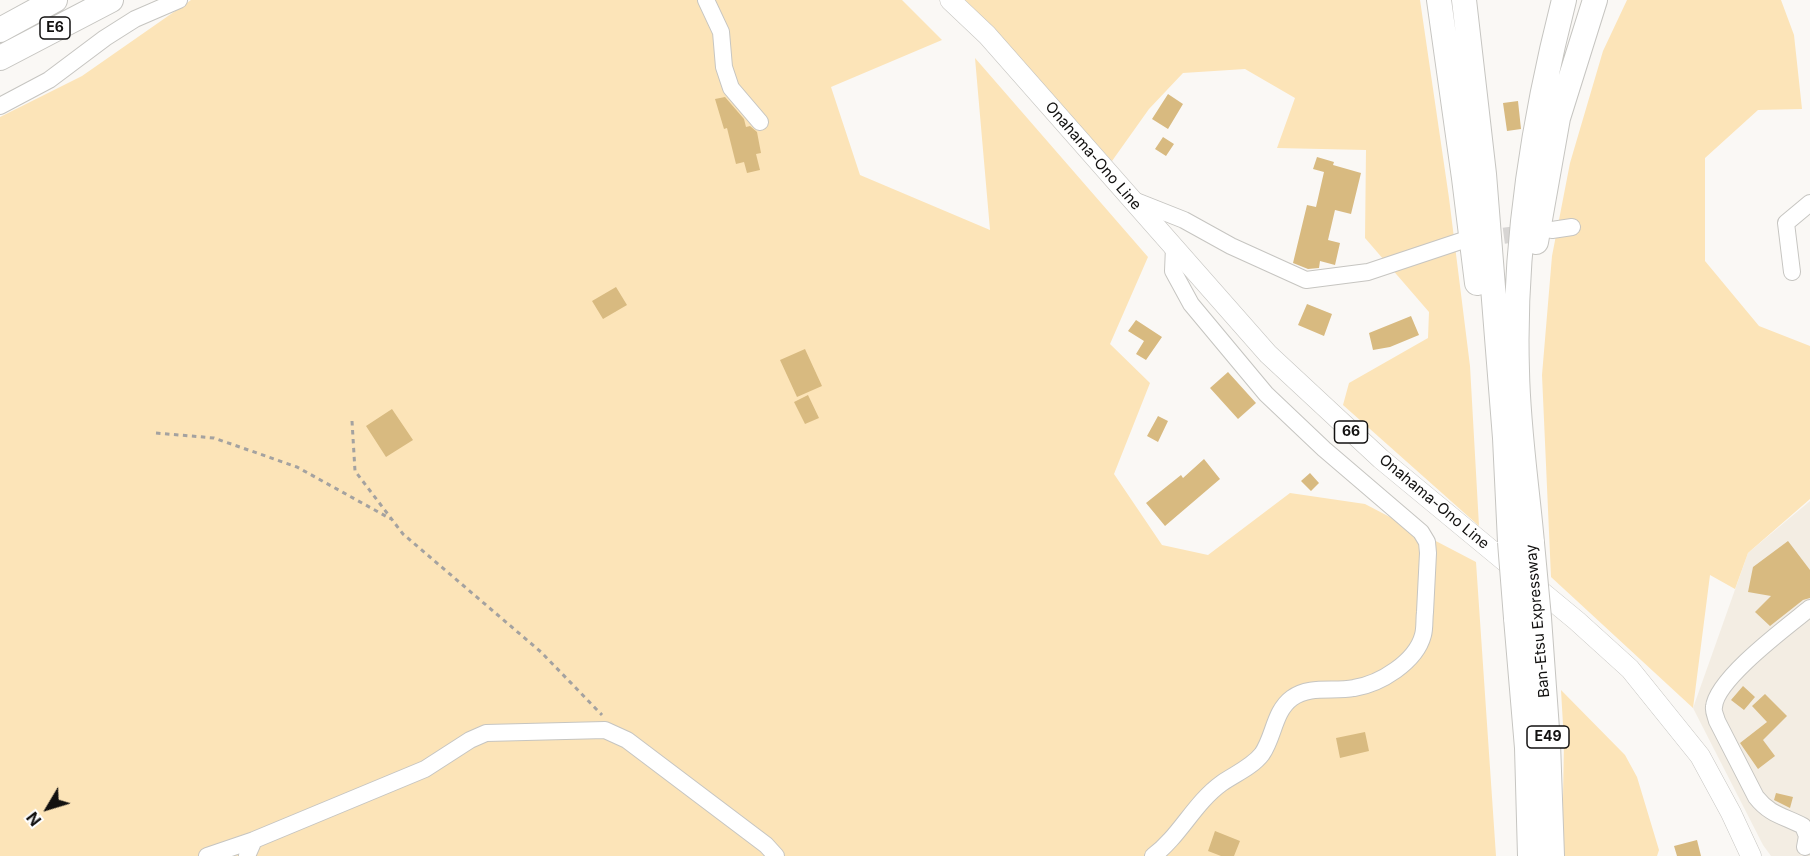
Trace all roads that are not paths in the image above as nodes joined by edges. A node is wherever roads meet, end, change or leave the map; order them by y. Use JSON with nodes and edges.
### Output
{"nodes":[{"id":1,"x":55,"y":0,"type":"edge"},
{"id":2,"x":111,"y":0,"type":"edge"},
{"id":3,"x":178,"y":0,"type":"edge"},
{"id":4,"x":706,"y":0,"type":"edge"},
{"id":5,"x":950,"y":0,"type":"edge"},
{"id":6,"x":1439,"y":0,"type":"edge"},
{"id":7,"x":1464,"y":0,"type":"edge"},
{"id":8,"x":1564,"y":0,"type":"edge"},
{"id":9,"x":1595,"y":0,"type":"edge"},
{"id":10,"x":0,"y":30,"type":"edge"},
{"id":11,"x":0,"y":58,"type":"edge"},
{"id":12,"x":0,"y":106,"type":"edge"},
{"id":13,"x":760,"y":122,"type":"dead end"},
{"id":14,"x":1131,"y":198,"type":"junction"},
{"id":15,"x":1810,"y":203,"type":"edge"},
{"id":16,"x":1572,"y":227,"type":"dead end"},
{"id":17,"x":1552,"y":230,"type":"tunnel mouth"},
{"id":18,"x":1461,"y":241,"type":"tunnel mouth"},
{"id":19,"x":1174,"y":248,"type":"junction"},
{"id":20,"x":1792,"y":272,"type":"dead end"},
{"id":21,"x":1528,"y":493,"type":"junction"},
{"id":22,"x":1507,"y":505,"type":"junction"},
{"id":23,"x":1521,"y":543,"type":"junction"},
{"id":24,"x":1810,"y":608,"type":"edge"},
{"id":25,"x":1527,"y":618,"type":"junction"},
{"id":26,"x":254,"y":840,"type":"junction"},
{"id":27,"x":1804,"y":851,"type":"edge"},
{"id":28,"x":207,"y":856,"type":"edge"},
{"id":29,"x":247,"y":856,"type":"edge"},
{"id":30,"x":776,"y":856,"type":"edge"},
{"id":31,"x":1153,"y":856,"type":"edge"},
{"id":32,"x":1530,"y":856,"type":"edge"},
{"id":33,"x":1552,"y":856,"type":"edge"},
{"id":34,"x":1751,"y":856,"type":"edge"}],
"edges":[{"from":1,"to":10,"type":"highway","number":"E6"},
{"from":2,"to":11,"type":"highway","number":"E6"},
{"from":3,"to":12,"type":"street"},
{"from":4,"to":13,"type":"street"},
{"from":5,"to":14,"type":"main road","name":"Onahama-Ono Line","number":"66"},
{"from":6,"to":22,"type":"highway"},
{"from":7,"to":22,"type":"highway"},
{"from":8,"to":21,"type":"highway"},
{"from":9,"to":21,"type":"highway"},
{"from":14,"to":18,"type":"street"},
{"from":14,"to":19,"type":"main road","name":"Onahama-Ono Line","number":"66"},
{"from":15,"to":20,"type":"street"},
{"from":16,"to":17,"type":"street"},
{"from":19,"to":31,"type":"street"},
{"from":19,"to":34,"type":"main road","name":"Onahama-Ono Line","number":"66"},
{"from":21,"to":23,"type":"highway","name":"Ban-Etsu Expressway","number":"E49"},
{"from":22,"to":23,"type":"highway","name":"Ban-Etsu Expressway","number":"E49"},
{"from":23,"to":25,"type":"highway","name":"Ban-Etsu Expressway","number":"E49","bridge":true},
{"from":24,"to":27,"type":"street"},
{"from":25,"to":32,"type":"highway","name":"Ban-Etsu Expressway","number":"E49"},
{"from":25,"to":33,"type":"highway","name":"Ban-Etsu Expressway","number":"E49"},
{"from":26,"to":28,"type":"street"},
{"from":26,"to":29,"type":"street"},
{"from":26,"to":30,"type":"street"}]}
